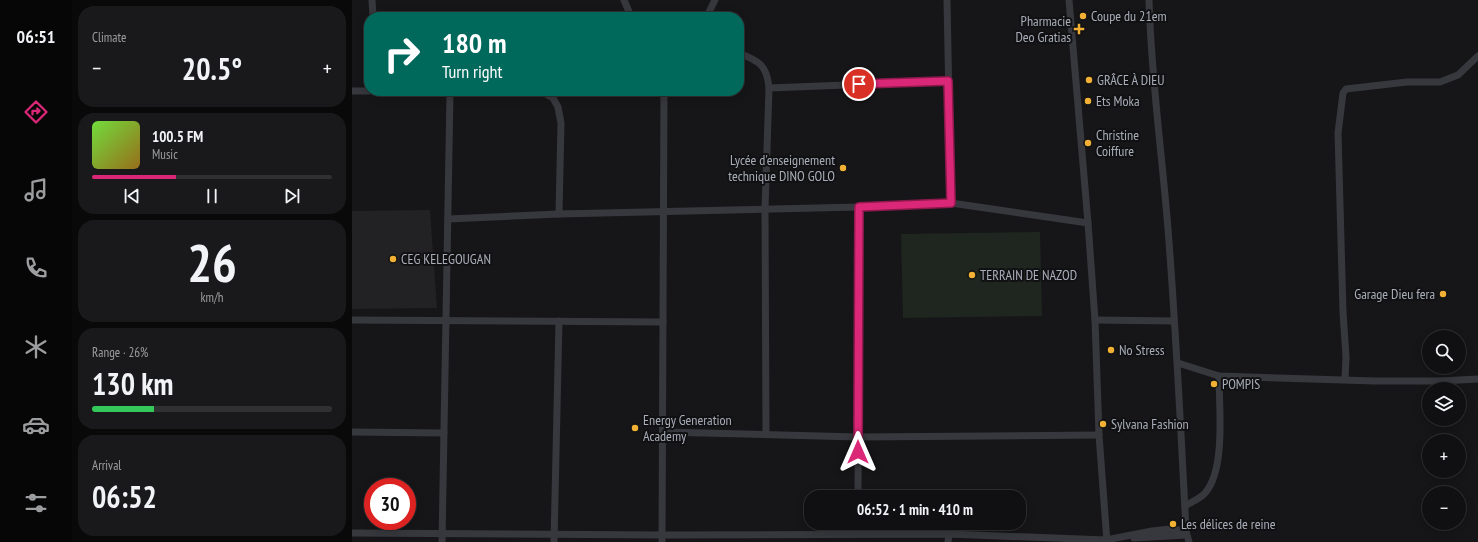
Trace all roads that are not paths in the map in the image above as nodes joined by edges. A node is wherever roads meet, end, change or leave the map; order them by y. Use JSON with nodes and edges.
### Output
{"nodes":[{"id":1,"x":372,"y":0,"type":"edge"},
{"id":2,"x":624,"y":0,"type":"edge"},
{"id":3,"x":715,"y":0,"type":"edge"},
{"id":4,"x":947,"y":0,"type":"edge"},
{"id":5,"x":1069,"y":0,"type":"edge"},
{"id":6,"x":1148,"y":0,"type":"edge"},
{"id":7,"x":373,"y":12,"type":"edge"},
{"id":8,"x":629,"y":12,"type":"edge"},
{"id":9,"x":709,"y":12,"type":"edge"},
{"id":10,"x":744,"y":56,"type":"edge"},
{"id":11,"x":1478,"y":56,"type":"edge"},
{"id":12,"x":948,"y":81,"type":"junction"},
{"id":13,"x":769,"y":88,"type":"junction"},
{"id":14,"x":352,"y":91,"type":"edge"},
{"id":15,"x":364,"y":91,"type":"edge"},
{"id":16,"x":450,"y":96,"type":"edge"},
{"id":17,"x":548,"y":96,"type":"edge"},
{"id":18,"x":664,"y":96,"type":"edge"},
{"id":19,"x":951,"y":203,"type":"junction"},
{"id":20,"x":859,"y":207,"type":"junction"},
{"id":21,"x":765,"y":209,"type":"junction"},
{"id":22,"x":663,"y":212,"type":"junction"},
{"id":23,"x":559,"y":214,"type":"junction"},
{"id":24,"x":448,"y":219,"type":"junction"},
{"id":25,"x":1088,"y":222,"type":"junction"},
{"id":26,"x":352,"y":320,"type":"edge"},
{"id":27,"x":1095,"y":320,"type":"junction"},
{"id":28,"x":446,"y":321,"type":"junction"},
{"id":29,"x":559,"y":321,"type":"junction"},
{"id":30,"x":1174,"y":321,"type":"junction"},
{"id":31,"x":663,"y":322,"type":"junction"},
{"id":32,"x":1178,"y":363,"type":"junction"},
{"id":33,"x":1219,"y":376,"type":"junction"},
{"id":34,"x":1345,"y":379,"type":"junction"},
{"id":35,"x":1478,"y":379,"type":"edge"},
{"id":36,"x":352,"y":432,"type":"edge"},
{"id":37,"x":663,"y":432,"type":"junction"},
{"id":38,"x":444,"y":433,"type":"junction"},
{"id":39,"x":766,"y":434,"type":"junction"},
{"id":40,"x":1099,"y":434,"type":"junction"},
{"id":41,"x":858,"y":437,"type":"junction"},
{"id":42,"x":858,"y":490,"type":"edge"},
{"id":43,"x":1185,"y":506,"type":"junction"},
{"id":44,"x":858,"y":530,"type":"edge"},
{"id":45,"x":352,"y":533,"type":"edge"},
{"id":46,"x":442,"y":533,"type":"junction"},
{"id":47,"x":554,"y":534,"type":"junction"},
{"id":48,"x":858,"y":534,"type":"junction"},
{"id":49,"x":948,"y":534,"type":"junction"},
{"id":50,"x":1187,"y":536,"type":"edge"},
{"id":51,"x":662,"y":539,"type":"edge"},
{"id":52,"x":1106,"y":541,"type":"edge"},
{"id":53,"x":442,"y":542,"type":"edge"},
{"id":54,"x":554,"y":542,"type":"edge"},
{"id":55,"x":948,"y":542,"type":"edge"}],
"edges":[{"from":1,"to":7,"type":"street"},
{"from":2,"to":8,"type":"street"},
{"from":3,"to":9,"type":"street"},
{"from":4,"to":12,"type":"street"},
{"from":5,"to":25,"type":"street"},
{"from":6,"to":30,"type":"street"},
{"from":10,"to":13,"type":"street"},
{"from":11,"to":34,"type":"street"},
{"from":12,"to":13,"type":"street"},
{"from":12,"to":19,"type":"street"},
{"from":13,"to":21,"type":"street"},
{"from":14,"to":15,"type":"street"},
{"from":16,"to":24,"type":"street"},
{"from":17,"to":23,"type":"street"},
{"from":18,"to":22,"type":"street"},
{"from":19,"to":20,"type":"street"},
{"from":19,"to":25,"type":"street"},
{"from":20,"to":21,"type":"street"},
{"from":20,"to":41,"type":"street"},
{"from":21,"to":22,"type":"street"},
{"from":21,"to":39,"type":"street"},
{"from":22,"to":23,"type":"street"},
{"from":22,"to":31,"type":"street"},
{"from":23,"to":24,"type":"street"},
{"from":24,"to":28,"type":"street"},
{"from":25,"to":27,"type":"street"},
{"from":26,"to":28,"type":"street"},
{"from":27,"to":30,"type":"street"},
{"from":27,"to":40,"type":"street"},
{"from":28,"to":29,"type":"street"},
{"from":28,"to":38,"type":"street"},
{"from":29,"to":31,"type":"street"},
{"from":29,"to":47,"type":"street"},
{"from":30,"to":32,"type":"street"},
{"from":31,"to":37,"type":"street"},
{"from":32,"to":33,"type":"street"},
{"from":32,"to":43,"type":"street"},
{"from":33,"to":34,"type":"street"},
{"from":33,"to":43,"type":"street"},
{"from":34,"to":35,"type":"street"},
{"from":36,"to":38,"type":"street"},
{"from":37,"to":39,"type":"street"},
{"from":37,"to":51,"type":"street"},
{"from":38,"to":46,"type":"street"},
{"from":39,"to":41,"type":"street"},
{"from":40,"to":41,"type":"street"},
{"from":40,"to":52,"type":"street"},
{"from":41,"to":42,"type":"street"},
{"from":43,"to":50,"type":"street"},
{"from":44,"to":48,"type":"street"},
{"from":45,"to":46,"type":"street"},
{"from":46,"to":47,"type":"street"},
{"from":46,"to":53,"type":"street"},
{"from":47,"to":51,"type":"street"},
{"from":47,"to":54,"type":"street"},
{"from":48,"to":49,"type":"street"},
{"from":48,"to":51,"type":"street"},
{"from":49,"to":52,"type":"street"},
{"from":49,"to":55,"type":"street"},
{"from":50,"to":52,"type":"street"}]}
